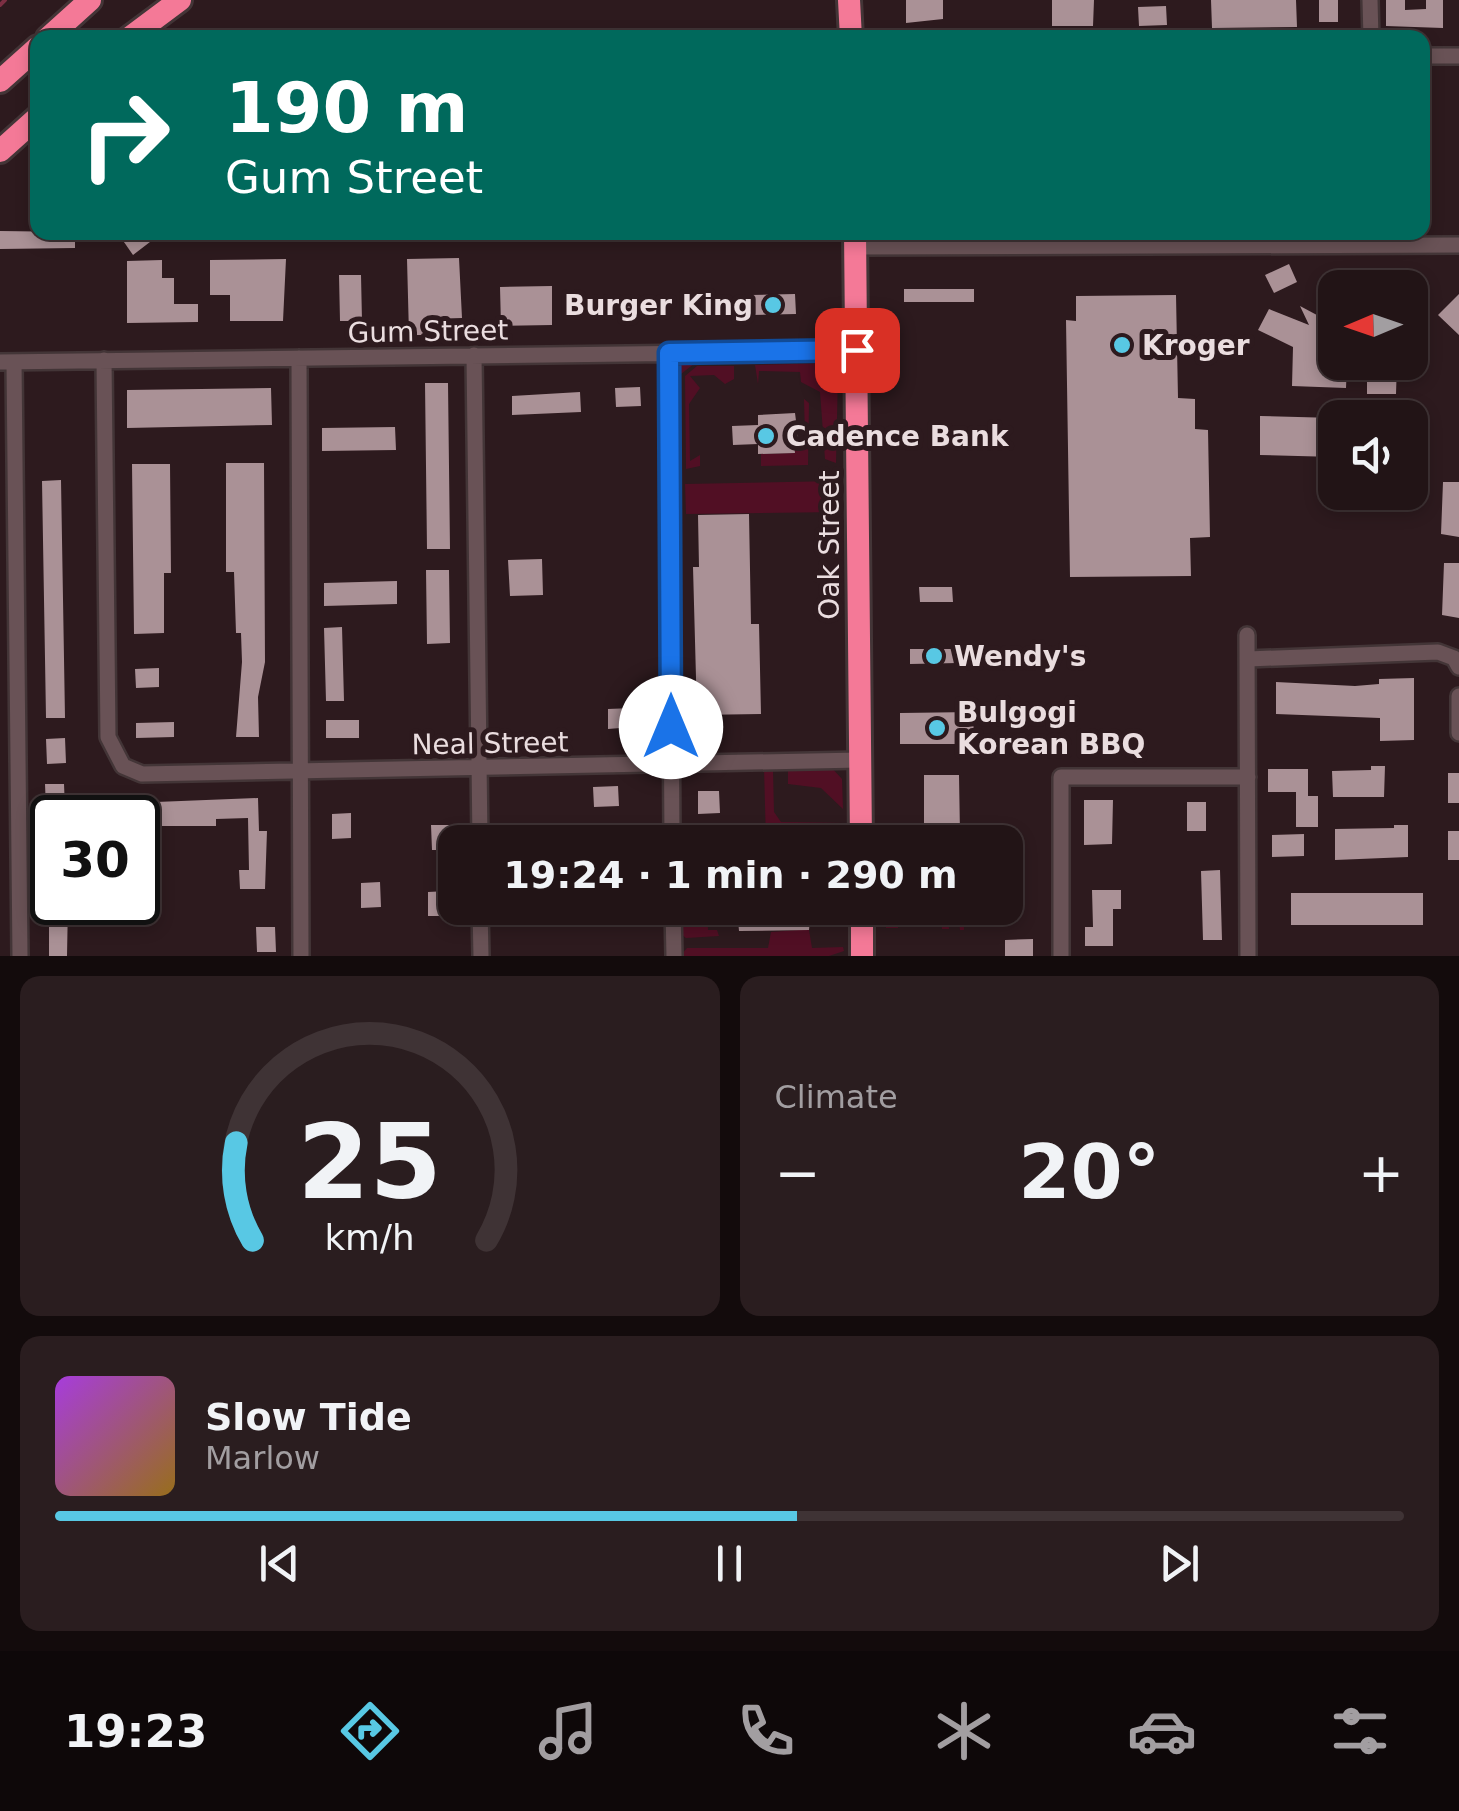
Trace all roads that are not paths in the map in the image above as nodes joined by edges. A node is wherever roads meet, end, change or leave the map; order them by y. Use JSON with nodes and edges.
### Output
{"nodes":[{"id":1,"x":77,"y":0,"type":"edge"},
{"id":2,"x":90,"y":0,"type":"edge"},
{"id":3,"x":169,"y":0,"type":"edge"},
{"id":4,"x":180,"y":0,"type":"edge"},
{"id":5,"x":850,"y":0,"type":"edge"},
{"id":6,"x":1370,"y":0,"type":"edge"},
{"id":7,"x":51,"y":30,"type":"edge"},
{"id":8,"x":55,"y":30,"type":"edge"},
{"id":9,"x":137,"y":30,"type":"edge"},
{"id":10,"x":139,"y":30,"type":"edge"},
{"id":11,"x":850,"y":30,"type":"edge"},
{"id":12,"x":1371,"y":30,"type":"edge"},
{"id":13,"x":30,"y":53,"type":"edge"},
{"id":14,"x":1430,"y":56,"type":"edge"},
{"id":15,"x":1459,"y":56,"type":"edge"},
{"id":16,"x":0,"y":81,"type":"edge"},
{"id":17,"x":30,"y":124,"type":"edge"},
{"id":18,"x":0,"y":151,"type":"edge"},
{"id":19,"x":856,"y":240,"type":"edge"},
{"id":20,"x":1388,"y":240,"type":"edge"},
{"id":21,"x":1459,"y":245,"type":"edge"},
{"id":22,"x":857,"y":350,"type":"junction"},
{"id":23,"x":669,"y":353,"type":"junction"},
{"id":24,"x":474,"y":355,"type":"junction"},
{"id":25,"x":298,"y":358,"type":"junction"},
{"id":26,"x":104,"y":360,"type":"junction"},
{"id":27,"x":7,"y":362,"type":"edge"},
{"id":28,"x":8,"y":507,"type":"edge"},
{"id":29,"x":1247,"y":635,"type":"dead end"},
{"id":30,"x":1248,"y":659,"type":"junction"},
{"id":31,"x":1459,"y":667,"type":"edge"},
{"id":32,"x":1459,"y":696,"type":"edge"},
{"id":33,"x":1459,"y":732,"type":"edge"},
{"id":34,"x":860,"y":760,"type":"junction"},
{"id":35,"x":671,"y":764,"type":"junction"},
{"id":36,"x":480,"y":768,"type":"junction"},
{"id":37,"x":299,"y":771,"type":"junction"},
{"id":38,"x":1248,"y":777,"type":"junction"},
{"id":39,"x":480,"y":825,"type":"edge"},
{"id":40,"x":672,"y":825,"type":"edge"},
{"id":41,"x":861,"y":825,"type":"edge"},
{"id":42,"x":480,"y":925,"type":"edge"},
{"id":43,"x":674,"y":925,"type":"edge"},
{"id":44,"x":862,"y":925,"type":"edge"},
{"id":45,"x":20,"y":956,"type":"edge"},
{"id":46,"x":301,"y":956,"type":"edge"},
{"id":47,"x":480,"y":956,"type":"edge"},
{"id":48,"x":674,"y":956,"type":"edge"},
{"id":49,"x":862,"y":956,"type":"edge"},
{"id":50,"x":1061,"y":956,"type":"edge"},
{"id":51,"x":1248,"y":956,"type":"edge"}],
"edges":[{"from":1,"to":7,"type":"highway"},
{"from":2,"to":8,"type":"highway"},
{"from":3,"to":9,"type":"highway"},
{"from":4,"to":10,"type":"highway"},
{"from":5,"to":11,"type":"highway"},
{"from":6,"to":12,"type":"street"},
{"from":13,"to":16,"type":"highway"},
{"from":14,"to":15,"type":"street"},
{"from":17,"to":18,"type":"highway"},
{"from":19,"to":22,"type":"highway","name":"Oak Street"},
{"from":20,"to":21,"type":"street"},
{"from":22,"to":23,"type":"street","name":"Gum Street"},
{"from":22,"to":34,"type":"highway","name":"Oak Street"},
{"from":23,"to":24,"type":"street","name":"Gum Street"},
{"from":23,"to":35,"type":"street"},
{"from":24,"to":25,"type":"street","name":"Gum Street"},
{"from":24,"to":36,"type":"street"},
{"from":25,"to":26,"type":"street","name":"Gum Street"},
{"from":25,"to":37,"type":"street"},
{"from":26,"to":27,"type":"street","name":"Gum Street"},
{"from":26,"to":37,"type":"street","name":"Neal Street"},
{"from":27,"to":28,"type":"street"},
{"from":28,"to":45,"type":"street"},
{"from":29,"to":30,"type":"street"},
{"from":30,"to":31,"type":"street"},
{"from":30,"to":38,"type":"street"},
{"from":32,"to":33,"type":"street"},
{"from":34,"to":35,"type":"street","name":"Neal Street"},
{"from":34,"to":41,"type":"highway","name":"Oak Street"},
{"from":35,"to":36,"type":"street","name":"Neal Street"},
{"from":35,"to":40,"type":"street"},
{"from":36,"to":37,"type":"street","name":"Neal Street"},
{"from":36,"to":39,"type":"street"},
{"from":37,"to":46,"type":"street"},
{"from":38,"to":50,"type":"street"},
{"from":38,"to":51,"type":"street"},
{"from":42,"to":47,"type":"street"},
{"from":43,"to":48,"type":"street"},
{"from":44,"to":49,"type":"highway"}]}
